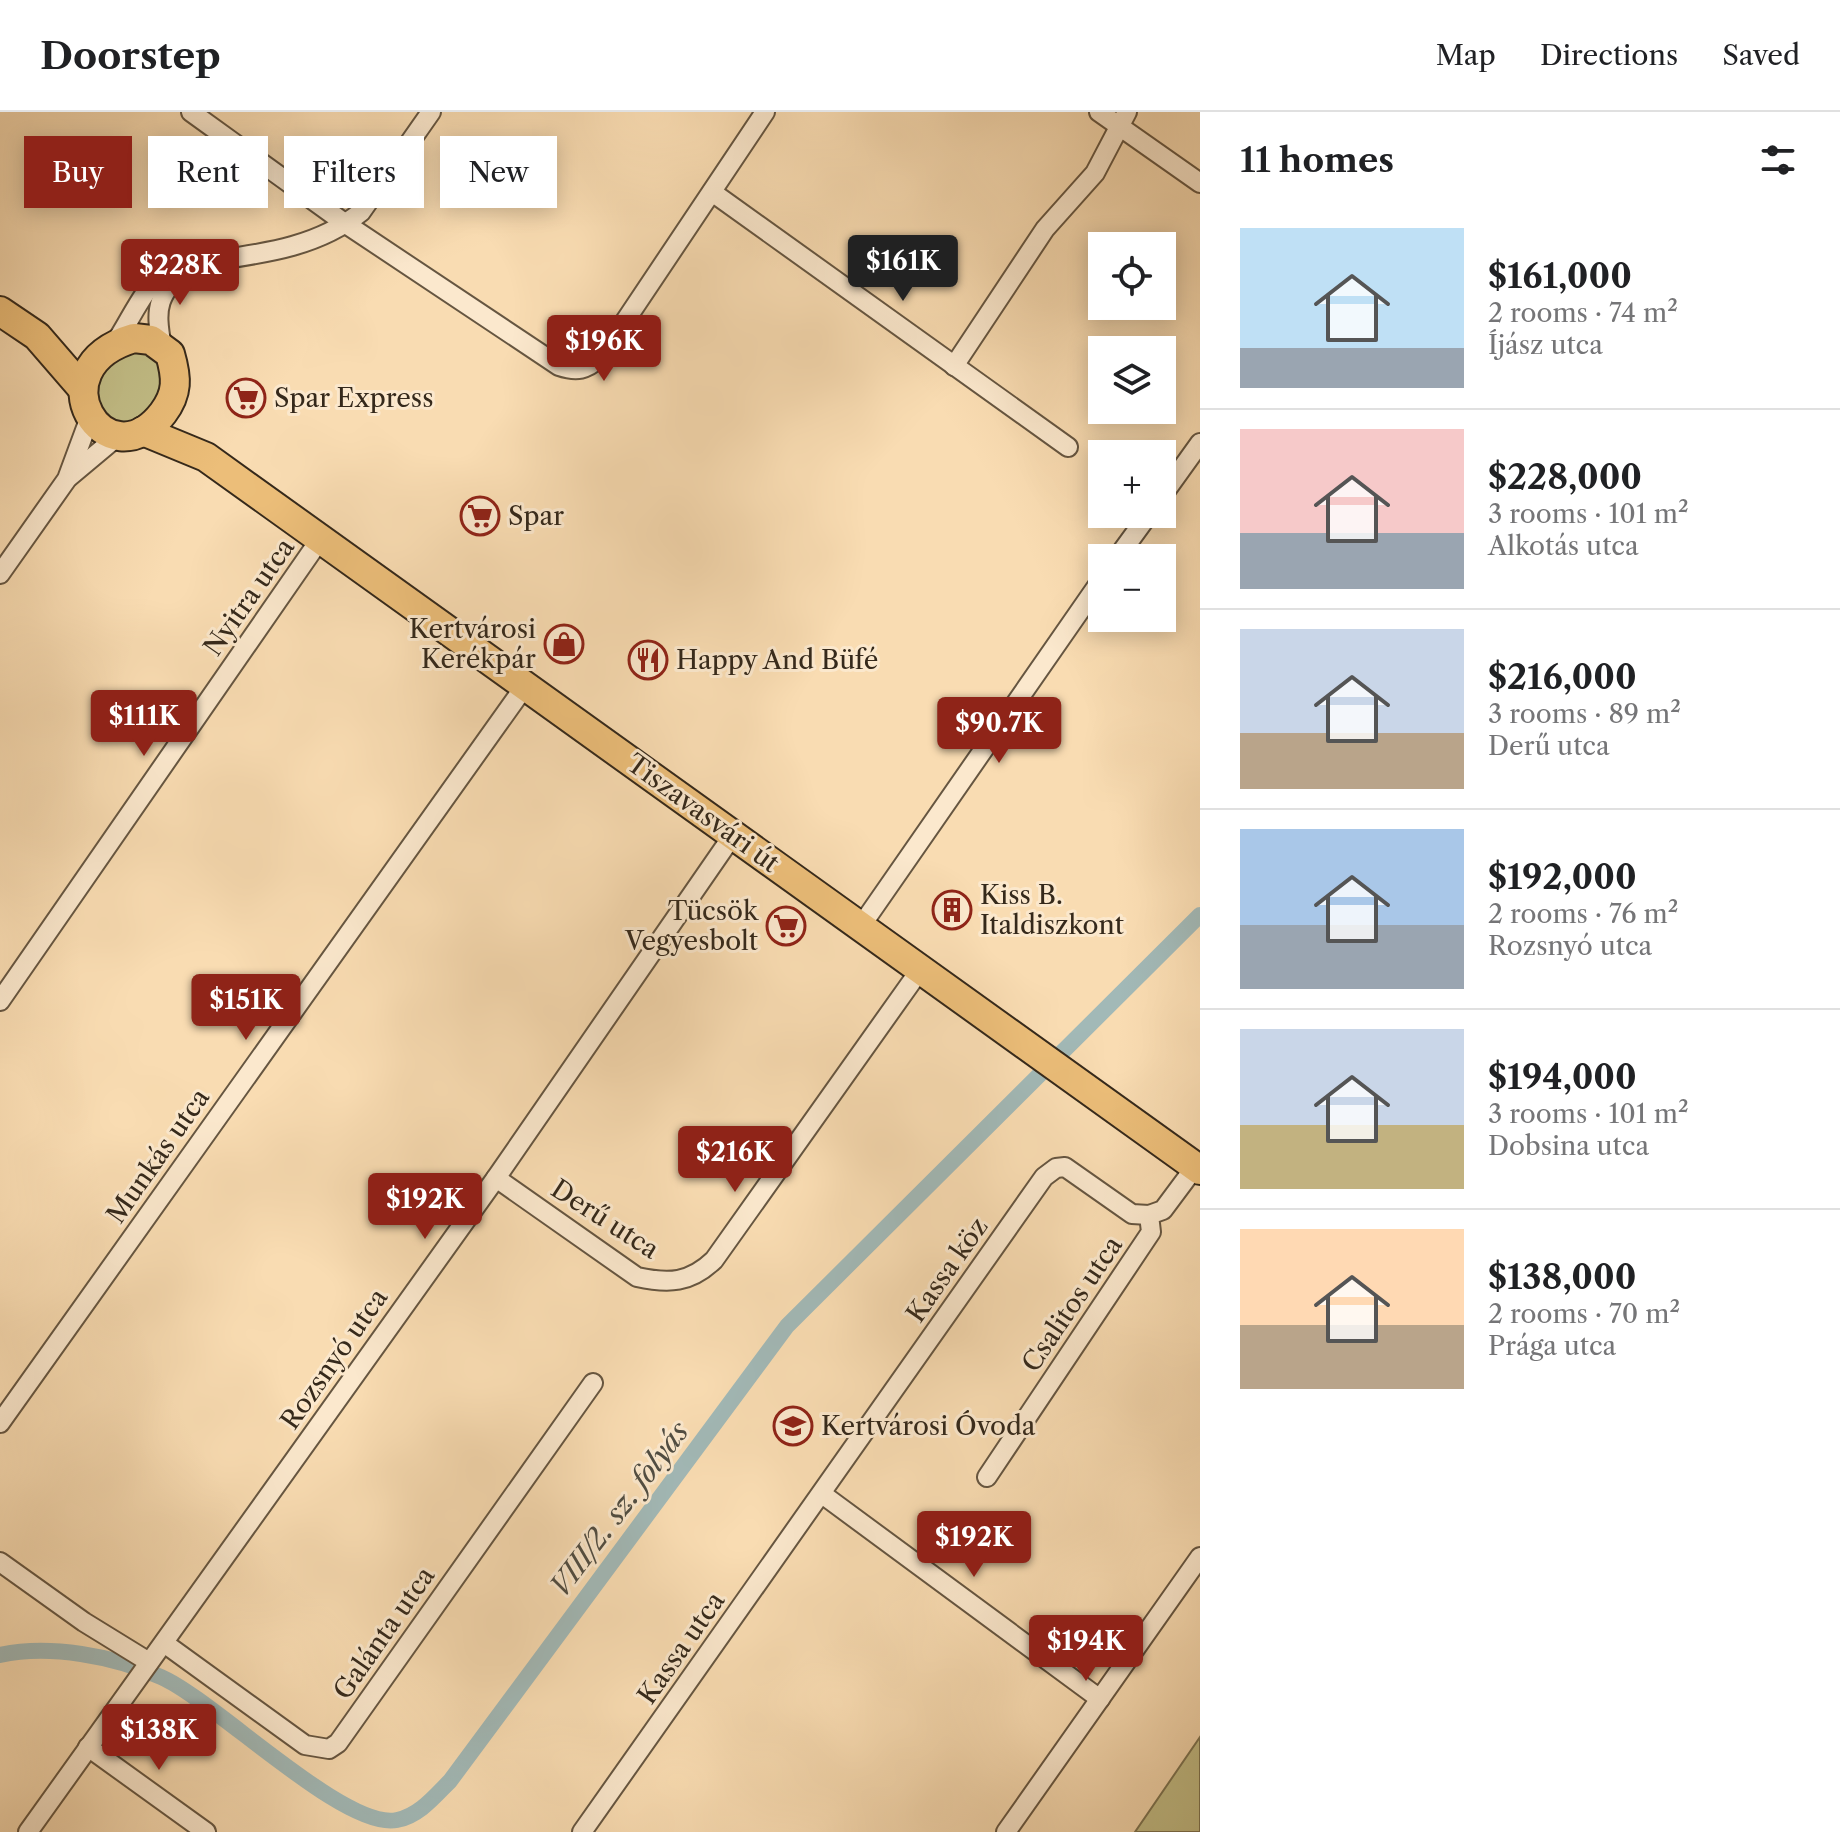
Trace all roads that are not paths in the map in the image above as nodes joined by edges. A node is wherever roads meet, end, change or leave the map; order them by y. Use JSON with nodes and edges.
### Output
{"nodes":[{"id":1,"x":191,"y":112,"type":"edge"},
{"id":2,"x":431,"y":112,"type":"edge"},
{"id":3,"x":765,"y":112,"type":"edge"},
{"id":4,"x":1099,"y":112,"type":"edge"},
{"id":5,"x":1124,"y":120,"type":"edge"},
{"id":6,"x":1200,"y":183,"type":"edge"},
{"id":7,"x":712,"y":192,"type":"junction"},
{"id":8,"x":346,"y":224,"type":"junction"},
{"id":9,"x":188,"y":264,"type":"junction"},
{"id":10,"x":0,"y":311,"type":"edge"},
{"id":11,"x":37,"y":336,"type":"junction"},
{"id":12,"x":111,"y":346,"type":"junction"},
{"id":13,"x":162,"y":347,"type":"junction"},
{"id":14,"x":954,"y":366,"type":"junction"},
{"id":15,"x":82,"y":388,"type":"junction"},
{"id":16,"x":172,"y":401,"type":"junction"},
{"id":17,"x":90,"y":417,"type":"junction"},
{"id":18,"x":130,"y":434,"type":"junction"},
{"id":19,"x":1200,"y":443,"type":"edge"},
{"id":20,"x":1068,"y":447,"type":"dead end"},
{"id":21,"x":206,"y":457,"type":"junction"},
{"id":22,"x":1176,"y":476,"type":"edge"},
{"id":23,"x":67,"y":479,"type":"junction"},
{"id":24,"x":321,"y":538,"type":"junction"},
{"id":25,"x":0,"y":574,"type":"edge"},
{"id":26,"x":1088,"y":599,"type":"edge"},
{"id":27,"x":525,"y":686,"type":"junction"},
{"id":28,"x":733,"y":835,"type":"junction"},
{"id":29,"x":861,"y":926,"type":"junction"},
{"id":30,"x":920,"y":970,"type":"junction"},
{"id":31,"x":0,"y":1001,"type":"edge"},
{"id":32,"x":1198,"y":1168,"type":"edge"},
{"id":33,"x":496,"y":1178,"type":"junction"},
{"id":34,"x":1149,"y":1215,"type":"junction"},
{"id":35,"x":593,"y":1383,"type":"dead end"},
{"id":36,"x":0,"y":1423,"type":"edge"},
{"id":37,"x":987,"y":1477,"type":"dead end"},
{"id":38,"x":822,"y":1494,"type":"junction"},
{"id":39,"x":1200,"y":1557,"type":"edge"},
{"id":40,"x":0,"y":1562,"type":"edge"},
{"id":41,"x":164,"y":1643,"type":"junction"},
{"id":42,"x":144,"y":1669,"type":"junction"},
{"id":43,"x":1100,"y":1699,"type":"junction"},
{"id":44,"x":88,"y":1747,"type":"junction"},
{"id":45,"x":28,"y":1832,"type":"edge"},
{"id":46,"x":206,"y":1832,"type":"edge"},
{"id":47,"x":582,"y":1832,"type":"edge"},
{"id":48,"x":1006,"y":1832,"type":"edge"}],
"edges":[{"from":1,"to":8,"type":"street"},
{"from":2,"to":8,"type":"street"},
{"from":3,"to":7,"type":"street"},
{"from":4,"to":5,"type":"street"},
{"from":5,"to":6,"type":"street"},
{"from":5,"to":14,"type":"street"},
{"from":7,"to":8,"type":"street"},
{"from":7,"to":14,"type":"street"},
{"from":8,"to":9,"type":"street"},
{"from":9,"to":12,"type":"street"},
{"from":9,"to":13,"type":"street"},
{"from":10,"to":11,"type":"main road"},
{"from":11,"to":12,"type":"main road"},
{"from":11,"to":15,"type":"main road"},
{"from":12,"to":13,"type":"main road"},
{"from":12,"to":15,"type":"main road"},
{"from":13,"to":16,"type":"main road"},
{"from":14,"to":20,"type":"street"},
{"from":15,"to":17,"type":"main road"},
{"from":16,"to":18,"type":"main road"},
{"from":16,"to":21,"type":"main road"},
{"from":17,"to":18,"type":"main road"},
{"from":17,"to":23,"type":"street"},
{"from":18,"to":21,"type":"main road"},
{"from":18,"to":23,"type":"street"},
{"from":19,"to":22,"type":"street"},
{"from":21,"to":24,"type":"main road","name":"Tiszavasvári út"},
{"from":23,"to":25,"type":"street"},
{"from":24,"to":27,"type":"main road","name":"Tiszavasvári út"},
{"from":24,"to":31,"type":"street","name":"Nyitra utca"},
{"from":26,"to":29,"type":"street"},
{"from":27,"to":28,"type":"main road","name":"Tiszavasvári út"},
{"from":27,"to":36,"type":"street","name":"Munkás utca"},
{"from":28,"to":29,"type":"main road","name":"Tiszavasvári út"},
{"from":28,"to":33,"type":"street","name":"Rozsnyó utca"},
{"from":29,"to":30,"type":"main road","name":"Tiszavasvári út"},
{"from":30,"to":32,"type":"main road","name":"Tiszavasvári út"},
{"from":30,"to":33,"type":"street","name":"Derű utca"},
{"from":32,"to":34,"type":"street","name":"Csalitos utca"},
{"from":33,"to":41,"type":"street","name":"Rozsnyó utca"},
{"from":34,"to":37,"type":"street","name":"Csalitos utca"},
{"from":34,"to":38,"type":"street","name":"Kassa köz"},
{"from":35,"to":41,"type":"street","name":"Galánta utca"},
{"from":38,"to":43,"type":"street"},
{"from":38,"to":47,"type":"street","name":"Kassa utca"},
{"from":39,"to":43,"type":"street"},
{"from":40,"to":42,"type":"street"},
{"from":41,"to":42,"type":"street","name":"Rozsnyó utca"},
{"from":42,"to":44,"type":"street","name":"Rozsnyó utca"},
{"from":43,"to":48,"type":"street"},
{"from":44,"to":45,"type":"street","name":"Rozsnyó utca"},
{"from":44,"to":46,"type":"street"}]}
